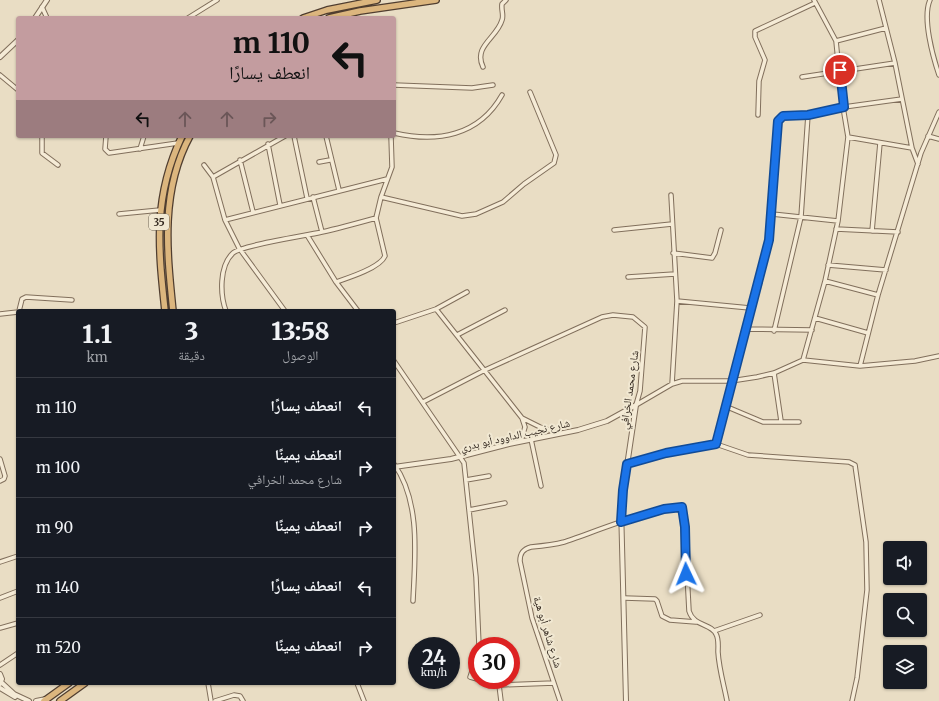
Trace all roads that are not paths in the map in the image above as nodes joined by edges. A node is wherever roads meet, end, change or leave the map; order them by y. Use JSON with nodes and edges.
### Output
{"nodes":[{"id":1,"x":47,"y":0,"type":"edge"},
{"id":2,"x":217,"y":0,"type":"edge"},
{"id":3,"x":374,"y":0,"type":"edge"},
{"id":4,"x":436,"y":0,"type":"edge"},
{"id":5,"x":506,"y":0,"type":"edge"},
{"id":6,"x":879,"y":0,"type":"edge"},
{"id":7,"x":930,"y":0,"type":"edge"},
{"id":8,"x":815,"y":1,"type":"edge"},
{"id":9,"x":42,"y":7,"type":"junction"},
{"id":10,"x":36,"y":16,"type":"edge"},
{"id":11,"x":45,"y":16,"type":"edge"},
{"id":12,"x":191,"y":16,"type":"edge"},
{"id":13,"x":309,"y":16,"type":"edge"},
{"id":14,"x":338,"y":16,"type":"edge"},
{"id":15,"x":886,"y":28,"type":"junction"},
{"id":16,"x":836,"y":41,"type":"junction"},
{"id":17,"x":16,"y":42,"type":"edge"},
{"id":18,"x":0,"y":57,"type":"edge"},
{"id":19,"x":895,"y":63,"type":"junction"},
{"id":20,"x":483,"y":67,"type":"dead end"},
{"id":21,"x":840,"y":70,"type":"junction"},
{"id":22,"x":939,"y":75,"type":"edge"},
{"id":23,"x":0,"y":76,"type":"edge"},
{"id":24,"x":802,"y":76,"type":"dead end"},
{"id":25,"x":396,"y":85,"type":"edge"},
{"id":26,"x":493,"y":85,"type":"dead end"},
{"id":27,"x":16,"y":88,"type":"edge"},
{"id":28,"x":530,"y":92,"type":"dead end"},
{"id":29,"x":502,"y":96,"type":"dead end"},
{"id":30,"x":902,"y":99,"type":"junction"},
{"id":31,"x":844,"y":107,"type":"junction"},
{"id":32,"x":939,"y":112,"type":"edge"},
{"id":33,"x":808,"y":115,"type":"junction"},
{"id":34,"x":758,"y":116,"type":"dead end"},
{"id":35,"x":396,"y":133,"type":"edge"},
{"id":36,"x":928,"y":136,"type":"junction"},
{"id":37,"x":848,"y":137,"type":"junction"},
{"id":38,"x":42,"y":138,"type":"edge"},
{"id":39,"x":106,"y":138,"type":"edge"},
{"id":40,"x":143,"y":138,"type":"edge"},
{"id":41,"x":181,"y":138,"type":"edge"},
{"id":42,"x":189,"y":138,"type":"edge"},
{"id":43,"x":192,"y":138,"type":"edge"},
{"id":44,"x":280,"y":138,"type":"edge"},
{"id":45,"x":294,"y":138,"type":"edge"},
{"id":46,"x":326,"y":138,"type":"edge"},
{"id":47,"x":391,"y":138,"type":"edge"},
{"id":48,"x":939,"y":139,"type":"edge"},
{"id":49,"x":187,"y":142,"type":"junction"},
{"id":50,"x":178,"y":143,"type":"junction"},
{"id":51,"x":880,"y":143,"type":"junction"},
{"id":52,"x":268,"y":144,"type":"junction"},
{"id":53,"x":912,"y":148,"type":"junction"},
{"id":54,"x":140,"y":149,"type":"junction"},
{"id":55,"x":240,"y":160,"type":"junction"},
{"id":56,"x":330,"y":160,"type":"junction"},
{"id":57,"x":319,"y":162,"type":"dead end"},
{"id":58,"x":918,"y":164,"type":"junction"},
{"id":59,"x":58,"y":165,"type":"dead end"},
{"id":60,"x":204,"y":165,"type":"dead end"},
{"id":61,"x":213,"y":177,"type":"junction"},
{"id":62,"x":387,"y":179,"type":"junction"},
{"id":63,"x":339,"y":190,"type":"junction"},
{"id":64,"x":671,"y":195,"type":"dead end"},
{"id":65,"x":313,"y":197,"type":"junction"},
{"id":66,"x":381,"y":197,"type":"junction"},
{"id":67,"x":307,"y":198,"type":"junction"},
{"id":68,"x":280,"y":205,"type":"junction"},
{"id":69,"x":160,"y":210,"type":"junction"},
{"id":70,"x":253,"y":212,"type":"junction"},
{"id":71,"x":120,"y":214,"type":"dead end"},
{"id":72,"x":772,"y":214,"type":"junction"},
{"id":73,"x":801,"y":217,"type":"junction"},
{"id":74,"x":376,"y":218,"type":"junction"},
{"id":75,"x":225,"y":220,"type":"junction"},
{"id":76,"x":838,"y":221,"type":"junction"},
{"id":77,"x":672,"y":224,"type":"junction"},
{"id":78,"x":836,"y":229,"type":"junction"},
{"id":79,"x":614,"y":230,"type":"dead end"},
{"id":80,"x":721,"y":230,"type":"dead end"},
{"id":81,"x":872,"y":231,"type":"junction"},
{"id":82,"x":322,"y":232,"type":"junction"},
{"id":83,"x":898,"y":232,"type":"junction"},
{"id":84,"x":307,"y":235,"type":"junction"},
{"id":85,"x":239,"y":248,"type":"junction"},
{"id":86,"x":674,"y":253,"type":"junction"},
{"id":87,"x":828,"y":265,"type":"junction"},
{"id":88,"x":886,"y":270,"type":"junction"},
{"id":89,"x":675,"y":274,"type":"junction"},
{"id":90,"x":628,"y":277,"type":"dead end"},
{"id":91,"x":825,"y":281,"type":"junction"},
{"id":92,"x":336,"y":282,"type":"junction"},
{"id":93,"x":468,"y":292,"type":"dead end"},
{"id":94,"x":878,"y":295,"type":"junction"},
{"id":95,"x":72,"y":300,"type":"dead end"},
{"id":96,"x":677,"y":300,"type":"junction"},
{"id":97,"x":750,"y":308,"type":"junction"},
{"id":98,"x":20,"y":309,"type":"edge"},
{"id":99,"x":165,"y":309,"type":"edge"},
{"id":100,"x":173,"y":309,"type":"edge"},
{"id":101,"x":225,"y":309,"type":"edge"},
{"id":102,"x":284,"y":309,"type":"edge"},
{"id":103,"x":356,"y":309,"type":"edge"},
{"id":104,"x":436,"y":309,"type":"junction"},
{"id":105,"x":505,"y":310,"type":"dead end"},
{"id":106,"x":16,"y":311,"type":"edge"},
{"id":107,"x":0,"y":314,"type":"edge"},
{"id":108,"x":815,"y":318,"type":"junction"},
{"id":109,"x":396,"y":322,"type":"edge"},
{"id":110,"x":746,"y":329,"type":"junction"},
{"id":111,"x":812,"y":330,"type":"junction"},
{"id":112,"x":774,"y":331,"type":"junction"},
{"id":113,"x":868,"y":333,"type":"junction"},
{"id":114,"x":457,"y":335,"type":"junction"},
{"id":115,"x":939,"y":356,"type":"edge"},
{"id":116,"x":804,"y":360,"type":"junction"},
{"id":117,"x":396,"y":364,"type":"edge"},
{"id":118,"x":860,"y":366,"type":"junction"},
{"id":119,"x":485,"y":370,"type":"junction"},
{"id":120,"x":774,"y":373,"type":"junction"},
{"id":121,"x":731,"y":381,"type":"junction"},
{"id":122,"x":672,"y":384,"type":"junction"},
{"id":123,"x":423,"y":402,"type":"junction"},
{"id":124,"x":636,"y":405,"type":"junction"},
{"id":125,"x":726,"y":406,"type":"junction"},
{"id":126,"x":522,"y":418,"type":"junction"},
{"id":127,"x":780,"y":421,"type":"junction"},
{"id":128,"x":798,"y":422,"type":"dead end"},
{"id":129,"x":559,"y":433,"type":"junction"},
{"id":130,"x":531,"y":439,"type":"junction"},
{"id":131,"x":522,"y":441,"type":"junction"},
{"id":132,"x":716,"y":444,"type":"junction"},
{"id":133,"x":461,"y":457,"type":"junction"},
{"id":134,"x":0,"y":459,"type":"edge"},
{"id":135,"x":627,"y":464,"type":"junction"},
{"id":136,"x":396,"y":466,"type":"edge"},
{"id":137,"x":396,"y":467,"type":"edge"},
{"id":138,"x":489,"y":476,"type":"dead end"},
{"id":139,"x":466,"y":480,"type":"junction"},
{"id":140,"x":0,"y":481,"type":"edge"},
{"id":141,"x":541,"y":486,"type":"dead end"},
{"id":142,"x":505,"y":503,"type":"dead end"},
{"id":143,"x":469,"y":510,"type":"junction"},
{"id":144,"x":621,"y":522,"type":"junction"},
{"id":145,"x":16,"y":557,"type":"edge"},
{"id":146,"x":0,"y":562,"type":"edge"},
{"id":147,"x":16,"y":592,"type":"edge"},
{"id":148,"x":0,"y":598,"type":"edge"},
{"id":149,"x":624,"y":598,"type":"junction"},
{"id":150,"x":413,"y":601,"type":"dead end"},
{"id":151,"x":760,"y":615,"type":"dead end"},
{"id":152,"x":696,"y":622,"type":"junction"},
{"id":153,"x":16,"y":624,"type":"edge"},
{"id":154,"x":0,"y":628,"type":"edge"},
{"id":155,"x":714,"y":631,"type":"junction"},
{"id":156,"x":479,"y":637,"type":"edge"},
{"id":157,"x":16,"y":654,"type":"edge"},
{"id":158,"x":0,"y":665,"type":"edge"},
{"id":159,"x":0,"y":674,"type":"edge"},
{"id":160,"x":1,"y":683,"type":"edge"},
{"id":161,"x":554,"y":683,"type":"junction"},
{"id":162,"x":520,"y":684,"type":"edge"},
{"id":163,"x":66,"y":685,"type":"edge"},
{"id":164,"x":82,"y":685,"type":"edge"},
{"id":165,"x":208,"y":685,"type":"edge"},
{"id":166,"x":358,"y":685,"type":"edge"},
{"id":167,"x":0,"y":688,"type":"edge"},
{"id":168,"x":500,"y":689,"type":"edge"},
{"id":169,"x":17,"y":697,"type":"junction"},
{"id":170,"x":45,"y":700,"type":"edge"},
{"id":171,"x":22,"y":701,"type":"edge"},
{"id":172,"x":30,"y":701,"type":"edge"},
{"id":173,"x":36,"y":701,"type":"edge"},
{"id":174,"x":60,"y":701,"type":"edge"},
{"id":175,"x":211,"y":701,"type":"edge"},
{"id":176,"x":215,"y":701,"type":"edge"},
{"id":177,"x":243,"y":701,"type":"edge"},
{"id":178,"x":364,"y":701,"type":"edge"},
{"id":179,"x":501,"y":701,"type":"edge"},
{"id":180,"x":560,"y":701,"type":"edge"},
{"id":181,"x":626,"y":701,"type":"edge"},
{"id":182,"x":727,"y":701,"type":"edge"},
{"id":183,"x":852,"y":701,"type":"edge"}],
"edges":[{"from":1,"to":9,"type":"street"},
{"from":2,"to":12,"type":"street"},
{"from":3,"to":13,"type":"highway"},
{"from":4,"to":14,"type":"highway"},
{"from":5,"to":20,"type":"street"},
{"from":6,"to":15,"type":"street"},
{"from":7,"to":22,"type":"street"},
{"from":8,"to":16,"type":"street"},
{"from":8,"to":34,"type":"street"},
{"from":9,"to":10,"type":"street"},
{"from":9,"to":11,"type":"street"},
{"from":15,"to":16,"type":"street"},
{"from":15,"to":19,"type":"street"},
{"from":16,"to":21,"type":"street"},
{"from":17,"to":18,"type":"street"},
{"from":19,"to":21,"type":"street"},
{"from":19,"to":30,"type":"street"},
{"from":21,"to":24,"type":"street"},
{"from":21,"to":31,"type":"street"},
{"from":23,"to":27,"type":"street"},
{"from":25,"to":26,"type":"street"},
{"from":28,"to":66,"type":"street"},
{"from":29,"to":35,"type":"street"},
{"from":30,"to":31,"type":"street"},
{"from":30,"to":53,"type":"street"},
{"from":31,"to":33,"type":"street"},
{"from":31,"to":37,"type":"street"},
{"from":32,"to":36,"type":"street"},
{"from":33,"to":72,"type":"street"},
{"from":33,"to":73,"type":"street"},
{"from":36,"to":48,"type":"street"},
{"from":36,"to":58,"type":"street"},
{"from":37,"to":51,"type":"street"},
{"from":37,"to":76,"type":"street"},
{"from":38,"to":59,"type":"street"},
{"from":39,"to":54,"type":"street"},
{"from":40,"to":54,"type":"street"},
{"from":41,"to":50,"type":"highway","number":"35"},
{"from":42,"to":49,"type":"highway","number":"35"},
{"from":43,"to":49,"type":"street"},
{"from":44,"to":52,"type":"street"},
{"from":45,"to":67,"type":"street"},
{"from":46,"to":56,"type":"street"},
{"from":47,"to":62,"type":"street"},
{"from":49,"to":100,"type":"highway","number":"35"},
{"from":50,"to":54,"type":"street"},
{"from":50,"to":69,"type":"highway","number":"35"},
{"from":51,"to":53,"type":"street"},
{"from":51,"to":81,"type":"street"},
{"from":52,"to":55,"type":"street"},
{"from":52,"to":68,"type":"street"},
{"from":53,"to":58,"type":"street"},
{"from":55,"to":61,"type":"street"},
{"from":55,"to":70,"type":"street"},
{"from":56,"to":57,"type":"street"},
{"from":56,"to":63,"type":"street"},
{"from":58,"to":83,"type":"street"},
{"from":60,"to":61,"type":"street"},
{"from":61,"to":75,"type":"street"},
{"from":62,"to":63,"type":"street"},
{"from":62,"to":66,"type":"street"},
{"from":63,"to":65,"type":"street"},
{"from":64,"to":77,"type":"street"},
{"from":65,"to":67,"type":"street"},
{"from":65,"to":82,"type":"street"},
{"from":66,"to":74,"type":"street"},
{"from":67,"to":68,"type":"street"},
{"from":68,"to":70,"type":"street"},
{"from":69,"to":71,"type":"street"},
{"from":69,"to":99,"type":"highway","number":"35"},
{"from":70,"to":75,"type":"street"},
{"from":72,"to":73,"type":"street"},
{"from":72,"to":97,"type":"street"},
{"from":73,"to":76,"type":"street"},
{"from":73,"to":112,"type":"street"},
{"from":74,"to":82,"type":"street"},
{"from":74,"to":92,"type":"street"},
{"from":75,"to":85,"type":"street"},
{"from":76,"to":78,"type":"street"},
{"from":77,"to":79,"type":"street"},
{"from":77,"to":86,"type":"street"},
{"from":78,"to":81,"type":"street"},
{"from":78,"to":87,"type":"street"},
{"from":80,"to":86,"type":"street"},
{"from":81,"to":83,"type":"street"},
{"from":82,"to":84,"type":"street"},
{"from":83,"to":88,"type":"street"},
{"from":84,"to":85,"type":"street"},
{"from":84,"to":92,"type":"street"},
{"from":85,"to":101,"type":"street"},
{"from":85,"to":102,"type":"street"},
{"from":86,"to":89,"type":"street"},
{"from":87,"to":88,"type":"street"},
{"from":87,"to":91,"type":"street"},
{"from":88,"to":94,"type":"street"},
{"from":89,"to":90,"type":"street"},
{"from":89,"to":96,"type":"street"},
{"from":91,"to":94,"type":"street"},
{"from":91,"to":108,"type":"street"},
{"from":92,"to":103,"type":"street"},
{"from":93,"to":104,"type":"street"},
{"from":94,"to":113,"type":"street"},
{"from":95,"to":98,"type":"street"},
{"from":96,"to":97,"type":"street"},
{"from":96,"to":122,"type":"street"},
{"from":97,"to":110,"type":"street"},
{"from":104,"to":109,"type":"street"},
{"from":104,"to":114,"type":"street"},
{"from":105,"to":114,"type":"street"},
{"from":106,"to":107,"type":"street"},
{"from":108,"to":111,"type":"street"},
{"from":108,"to":113,"type":"street"},
{"from":110,"to":112,"type":"street"},
{"from":110,"to":121,"type":"street"},
{"from":111,"to":112,"type":"street"},
{"from":111,"to":116,"type":"street"},
{"from":113,"to":118,"type":"street"},
{"from":114,"to":119,"type":"street"},
{"from":115,"to":118,"type":"street"},
{"from":116,"to":118,"type":"street"},
{"from":116,"to":120,"type":"street"},
{"from":117,"to":123,"type":"street"},
{"from":119,"to":123,"type":"street","name":"شارع محمد الخرافي"},
{"from":119,"to":124,"type":"street","name":"شارع محمد الخرافي"},
{"from":119,"to":126,"type":"street"},
{"from":120,"to":121,"type":"street"},
{"from":120,"to":127,"type":"street"},
{"from":121,"to":122,"type":"street"},
{"from":121,"to":125,"type":"street"},
{"from":122,"to":124,"type":"street"},
{"from":123,"to":133,"type":"street"},
{"from":124,"to":129,"type":"street","name":"شارع نجيب الداوود أبو بدري"},
{"from":124,"to":135,"type":"street","name":"شارع محمد الخرافي"},
{"from":125,"to":127,"type":"street"},
{"from":125,"to":132,"type":"street"},
{"from":126,"to":129,"type":"street"},
{"from":126,"to":131,"type":"street"},
{"from":127,"to":128,"type":"street"},
{"from":129,"to":130,"type":"street","name":"شارع نجيب الداوود أبو بدري"},
{"from":130,"to":131,"type":"street","name":"شارع نجيب الداوود أبو بدري"},
{"from":130,"to":141,"type":"street"},
{"from":131,"to":133,"type":"street","name":"شارع نجيب الداوود أبو بدري"},
{"from":132,"to":135,"type":"street"},
{"from":132,"to":183,"type":"street"},
{"from":133,"to":136,"type":"street","name":"شارع نجيب الداوود أبو بدري"},
{"from":133,"to":139,"type":"street"},
{"from":134,"to":140,"type":"street"},
{"from":135,"to":144,"type":"street","name":"شارع محمد الخرافي"},
{"from":137,"to":150,"type":"street"},
{"from":138,"to":139,"type":"street"},
{"from":139,"to":143,"type":"street"},
{"from":142,"to":143,"type":"street"},
{"from":143,"to":156,"type":"street"},
{"from":144,"to":149,"type":"street","name":"شارع محمد الخرافي"},
{"from":144,"to":152,"type":"street"},
{"from":144,"to":161,"type":"street","name":"شارع شاهر أبو هية"},
{"from":145,"to":146,"type":"street"},
{"from":147,"to":148,"type":"street"},
{"from":149,"to":152,"type":"street"},
{"from":149,"to":181,"type":"street","name":"شارع محمد الخرافي"},
{"from":151,"to":155,"type":"street"},
{"from":152,"to":155,"type":"street"},
{"from":153,"to":154,"type":"street"},
{"from":155,"to":182,"type":"street"},
{"from":157,"to":158,"type":"street"},
{"from":159,"to":160,"type":"street"},
{"from":160,"to":169,"type":"street"},
{"from":161,"to":162,"type":"street"},
{"from":161,"to":180,"type":"street","name":"شارع شاهر أبو هية"},
{"from":163,"to":170,"type":"highway"},
{"from":164,"to":174,"type":"highway"},
{"from":165,"to":175,"type":"street"},
{"from":166,"to":178,"type":"street"},
{"from":167,"to":169,"type":"street"},
{"from":168,"to":179,"type":"street"},
{"from":169,"to":171,"type":"street"},
{"from":169,"to":172,"type":"street"},
{"from":170,"to":173,"type":"street"},
{"from":176,"to":177,"type":"street"}]}
